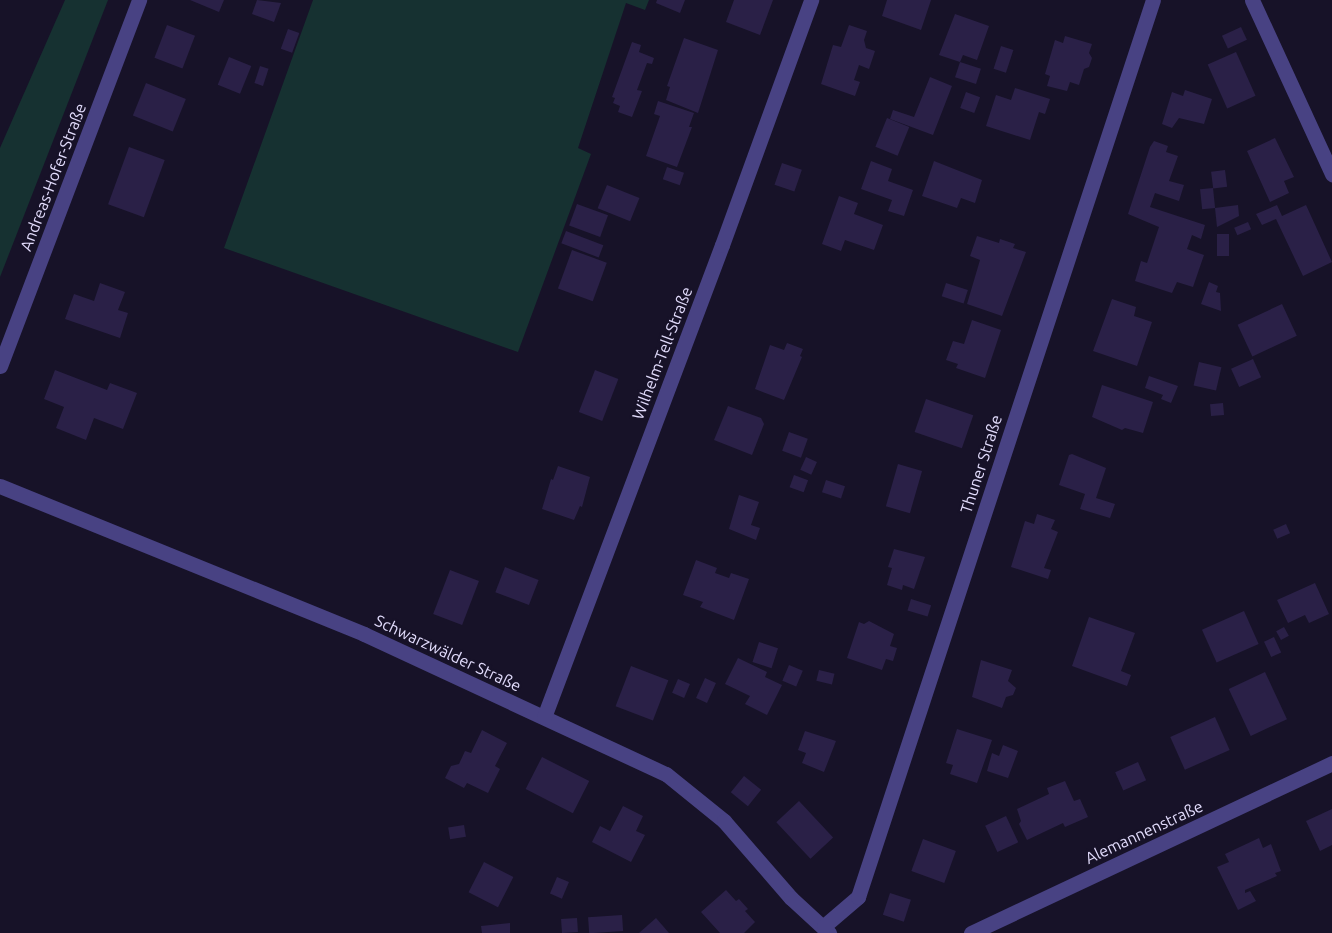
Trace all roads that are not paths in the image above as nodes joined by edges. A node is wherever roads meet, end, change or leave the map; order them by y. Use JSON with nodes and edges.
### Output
{"nodes":[{"id":1,"x":139,"y":0,"type":"edge"},
{"id":2,"x":811,"y":0,"type":"edge"},
{"id":3,"x":1153,"y":0,"type":"edge"},
{"id":4,"x":1252,"y":0,"type":"edge"},
{"id":5,"x":1332,"y":174,"type":"edge"},
{"id":6,"x":0,"y":366,"type":"edge"},
{"id":7,"x":0,"y":486,"type":"edge"},
{"id":8,"x":544,"y":717,"type":"junction"},
{"id":9,"x":1332,"y":763,"type":"edge"},
{"id":10,"x":827,"y":930,"type":"edge"},
{"id":11,"x":971,"y":933,"type":"edge"}],
"edges":[{"from":1,"to":6,"type":"street","name":"Andreas-Hofer-Straße"},
{"from":2,"to":8,"type":"street","name":"Wilhelm-Tell-Straße"},
{"from":3,"to":10,"type":"street","name":"Thuner Straße"},
{"from":4,"to":5,"type":"street"},
{"from":7,"to":8,"type":"street","name":"Schwarzwälder Straße"},
{"from":8,"to":10,"type":"street","name":"Schwarzwälder Straße"},
{"from":9,"to":11,"type":"street","name":"Alemannenstraße"}]}
